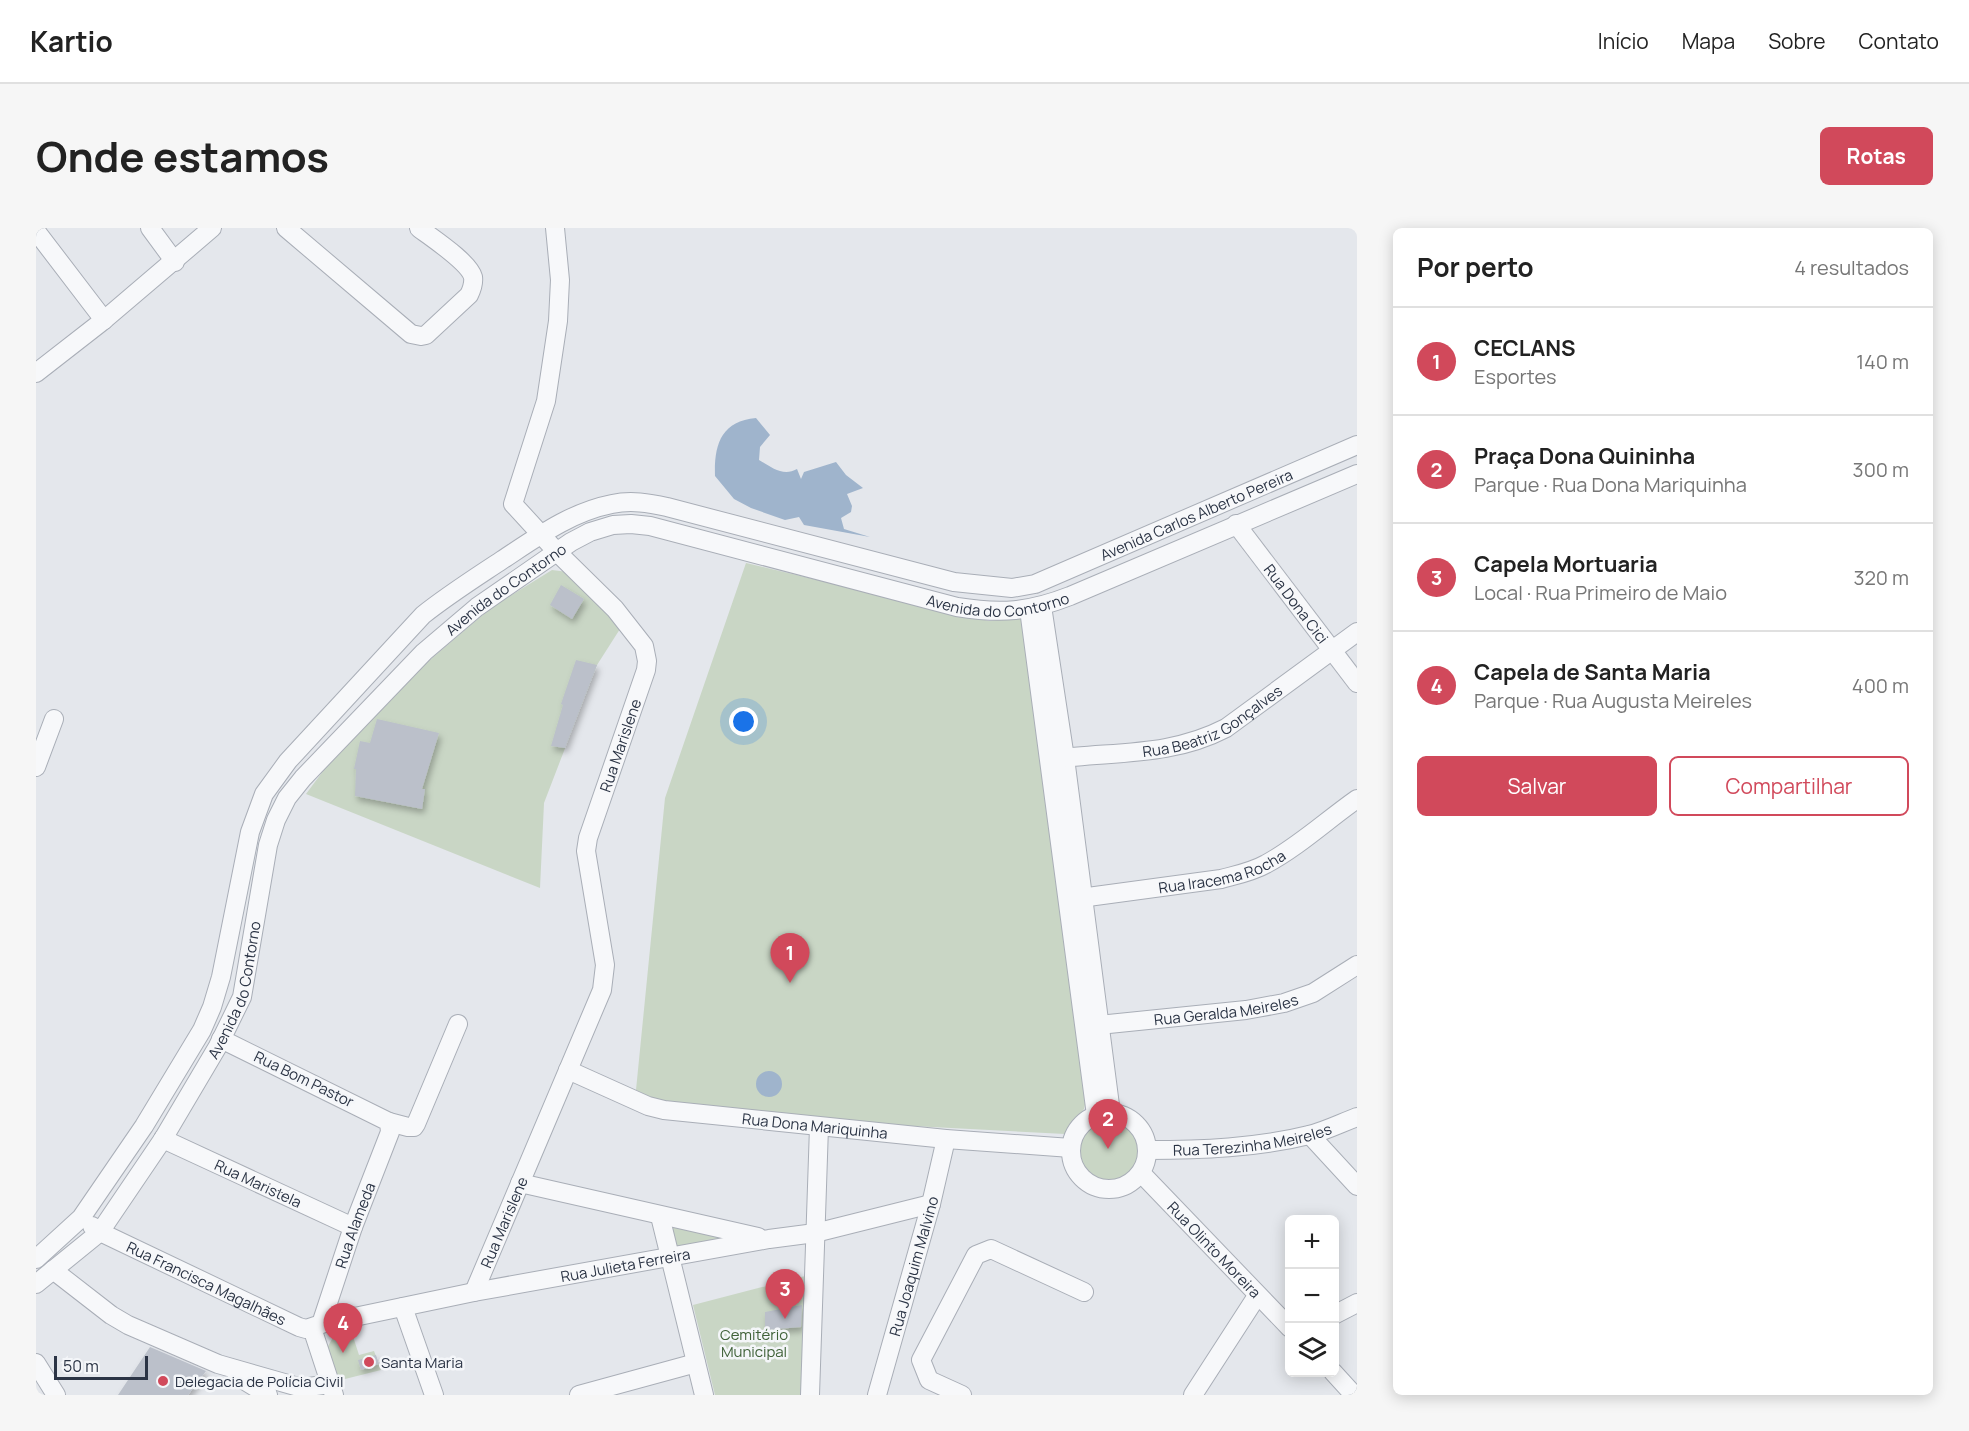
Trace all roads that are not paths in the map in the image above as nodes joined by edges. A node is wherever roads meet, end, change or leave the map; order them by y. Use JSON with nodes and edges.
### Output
{"nodes":[{"id":1,"x":150,"y":228,"type":"edge"},
{"id":2,"x":212,"y":228,"type":"edge"},
{"id":3,"x":286,"y":228,"type":"edge"},
{"id":4,"x":419,"y":228,"type":"edge"},
{"id":5,"x":555,"y":228,"type":"edge"},
{"id":6,"x":36,"y":231,"type":"edge"},
{"id":7,"x":175,"y":262,"type":"junction"},
{"id":8,"x":104,"y":320,"type":"junction"},
{"id":9,"x":36,"y":373,"type":"edge"},
{"id":10,"x":1357,"y":445,"type":"edge"},
{"id":11,"x":1357,"y":474,"type":"edge"},
{"id":12,"x":1236,"y":524,"type":"junction"},
{"id":13,"x":540,"y":535,"type":"junction"},
{"id":14,"x":557,"y":552,"type":"junction"},
{"id":15,"x":1036,"y":608,"type":"junction"},
{"id":16,"x":406,"y":632,"type":"junction"},
{"id":17,"x":1357,"y":632,"type":"edge"},
{"id":18,"x":1334,"y":651,"type":"junction"},
{"id":19,"x":424,"y":652,"type":"junction"},
{"id":20,"x":1357,"y":683,"type":"edge"},
{"id":21,"x":54,"y":719,"type":"dead end"},
{"id":22,"x":1057,"y":759,"type":"junction"},
{"id":23,"x":36,"y":767,"type":"edge"},
{"id":24,"x":1357,"y":799,"type":"edge"},
{"id":25,"x":1076,"y":898,"type":"junction"},
{"id":26,"x":1357,"y":965,"type":"edge"},
{"id":27,"x":458,"y":1024,"type":"dead end"},
{"id":28,"x":1092,"y":1026,"type":"junction"},
{"id":29,"x":221,"y":1039,"type":"junction"},
{"id":30,"x":568,"y":1070,"type":"junction"},
{"id":31,"x":1104,"y":1114,"type":"junction"},
{"id":32,"x":1357,"y":1117,"type":"edge"},
{"id":33,"x":388,"y":1120,"type":"junction"},
{"id":34,"x":819,"y":1127,"type":"junction"},
{"id":35,"x":1310,"y":1135,"type":"junction"},
{"id":36,"x":164,"y":1139,"type":"junction"},
{"id":37,"x":946,"y":1139,"type":"junction"},
{"id":38,"x":1071,"y":1148,"type":"junction"},
{"id":39,"x":1147,"y":1150,"type":"junction"},
{"id":40,"x":1141,"y":1173,"type":"junction"},
{"id":41,"x":520,"y":1183,"type":"junction"},
{"id":42,"x":1357,"y":1186,"type":"edge"},
{"id":43,"x":931,"y":1204,"type":"junction"},
{"id":44,"x":660,"y":1216,"type":"junction"},
{"id":45,"x":81,"y":1218,"type":"junction"},
{"id":46,"x":353,"y":1227,"type":"junction"},
{"id":47,"x":100,"y":1232,"type":"junction"},
{"id":48,"x":815,"y":1233,"type":"junction"},
{"id":49,"x":769,"y":1239,"type":"junction"},
{"id":50,"x":671,"y":1257,"type":"junction"},
{"id":51,"x":36,"y":1259,"type":"edge"},
{"id":52,"x":53,"y":1270,"type":"junction"},
{"id":53,"x":36,"y":1284,"type":"edge"},
{"id":54,"x":474,"y":1292,"type":"junction"},
{"id":55,"x":1084,"y":1292,"type":"dead end"},
{"id":56,"x":1257,"y":1296,"type":"junction"},
{"id":57,"x":1357,"y":1303,"type":"edge"},
{"id":58,"x":403,"y":1307,"type":"junction"},
{"id":59,"x":1339,"y":1314,"type":"edge"},
{"id":60,"x":1285,"y":1323,"type":"edge"},
{"id":61,"x":317,"y":1326,"type":"junction"},
{"id":62,"x":36,"y":1363,"type":"edge"},
{"id":63,"x":696,"y":1363,"type":"junction"},
{"id":64,"x":218,"y":1364,"type":"junction"},
{"id":65,"x":1338,"y":1377,"type":"edge"},
{"id":66,"x":332,"y":1390,"type":"edge"},
{"id":67,"x":56,"y":1395,"type":"edge"},
{"id":68,"x":268,"y":1395,"type":"edge"},
{"id":69,"x":434,"y":1395,"type":"edge"},
{"id":70,"x":579,"y":1395,"type":"edge"},
{"id":71,"x":704,"y":1395,"type":"edge"},
{"id":72,"x":810,"y":1395,"type":"edge"},
{"id":73,"x":878,"y":1395,"type":"edge"},
{"id":74,"x":962,"y":1395,"type":"edge"},
{"id":75,"x":1193,"y":1395,"type":"edge"},
{"id":76,"x":1354,"y":1395,"type":"edge"}],
"edges":[{"from":1,"to":7,"type":"street"},
{"from":2,"to":7,"type":"street"},
{"from":3,"to":4,"type":"street"},
{"from":5,"to":13,"type":"street","name":"Rua Marislene"},
{"from":6,"to":8,"type":"street"},
{"from":7,"to":8,"type":"street"},
{"from":8,"to":9,"type":"street"},
{"from":10,"to":13,"type":"street","name":"Avenida Carlos Alberto Pereira"},
{"from":11,"to":12,"type":"street","name":"Avenida do Contorno"},
{"from":12,"to":15,"type":"street","name":"Avenida do Contorno"},
{"from":12,"to":18,"type":"street","name":"Rua Dona Cici"},
{"from":13,"to":14,"type":"street","name":"Rua Marislene"},
{"from":13,"to":16,"type":"street","name":"Avenida Carlos Alberto Pereira"},
{"from":14,"to":15,"type":"street","name":"Avenida do Contorno"},
{"from":14,"to":19,"type":"street","name":"Avenida do Contorno"},
{"from":14,"to":30,"type":"street","name":"Rua Marislene"},
{"from":15,"to":22,"type":"street"},
{"from":16,"to":19,"type":"street"},
{"from":16,"to":45,"type":"street","name":"Avenida Carlos Alberto Pereira"},
{"from":17,"to":18,"type":"street","name":"Rua Beatriz Gonçalves"},
{"from":18,"to":20,"type":"street","name":"Rua Dona Cici"},
{"from":18,"to":22,"type":"street","name":"Rua Beatriz Gonçalves"},
{"from":19,"to":29,"type":"street","name":"Avenida do Contorno"},
{"from":21,"to":23,"type":"street"},
{"from":22,"to":25,"type":"street"},
{"from":24,"to":25,"type":"street","name":"Rua Iracema Rocha"},
{"from":25,"to":28,"type":"street"},
{"from":26,"to":28,"type":"street","name":"Rua Geralda Meireles"},
{"from":27,"to":33,"type":"street"},
{"from":28,"to":31,"type":"street"},
{"from":29,"to":33,"type":"street","name":"Rua Bom Pastor"},
{"from":29,"to":36,"type":"street","name":"Avenida do Contorno"},
{"from":30,"to":34,"type":"street","name":"Rua Dona Mariquinha"},
{"from":30,"to":41,"type":"street","name":"Rua Marislene"},
{"from":31,"to":38,"type":"street"},
{"from":31,"to":39,"type":"street"},
{"from":32,"to":35,"type":"street","name":"Rua Terezinha Meireles"},
{"from":33,"to":46,"type":"street","name":"Rua Alameda"},
{"from":34,"to":37,"type":"street","name":"Rua Dona Mariquinha"},
{"from":34,"to":48,"type":"street"},
{"from":35,"to":39,"type":"street","name":"Rua Terezinha Meireles"},
{"from":35,"to":42,"type":"street"},
{"from":36,"to":46,"type":"street","name":"Rua Maristela"},
{"from":36,"to":47,"type":"street","name":"Avenida do Contorno"},
{"from":37,"to":38,"type":"street","name":"Rua Dona Mariquinha"},
{"from":37,"to":43,"type":"street","name":"Rua Joaquim Malvino"},
{"from":38,"to":40,"type":"street"},
{"from":39,"to":40,"type":"street"},
{"from":40,"to":56,"type":"street","name":"Rua Olinto Moreira"},
{"from":41,"to":44,"type":"street"},
{"from":41,"to":54,"type":"street","name":"Rua Marislene"},
{"from":43,"to":48,"type":"street","name":"Rua Julieta Ferreira"},
{"from":43,"to":73,"type":"street","name":"Rua Joaquim Malvino"},
{"from":44,"to":49,"type":"street"},
{"from":44,"to":50,"type":"street"},
{"from":45,"to":47,"type":"street","name":"Rua Francisca Magalhães"},
{"from":45,"to":51,"type":"street","name":"Avenida Carlos Alberto Pereira"},
{"from":46,"to":61,"type":"street","name":"Rua Alameda"},
{"from":47,"to":52,"type":"street","name":"Avenida do Contorno"},
{"from":47,"to":61,"type":"street","name":"Rua Francisca Magalhães"},
{"from":48,"to":49,"type":"street","name":"Rua Julieta Ferreira"},
{"from":48,"to":72,"type":"street"},
{"from":49,"to":50,"type":"street","name":"Rua Julieta Ferreira"},
{"from":50,"to":54,"type":"street","name":"Rua Julieta Ferreira"},
{"from":50,"to":63,"type":"street"},
{"from":52,"to":53,"type":"street","name":"Avenida do Contorno"},
{"from":52,"to":64,"type":"street"},
{"from":54,"to":58,"type":"street","name":"Rua Julieta Ferreira"},
{"from":55,"to":74,"type":"street"},
{"from":56,"to":60,"type":"street","name":"Rua Olinto Moreira"},
{"from":56,"to":75,"type":"street"},
{"from":57,"to":59,"type":"street"},
{"from":58,"to":61,"type":"street","name":"Rua Julieta Ferreira"},
{"from":58,"to":69,"type":"street"},
{"from":61,"to":66,"type":"street"},
{"from":62,"to":67,"type":"street"},
{"from":63,"to":70,"type":"street"},
{"from":63,"to":71,"type":"street"},
{"from":64,"to":66,"type":"street"},
{"from":64,"to":68,"type":"street"},
{"from":65,"to":76,"type":"street"}]}
